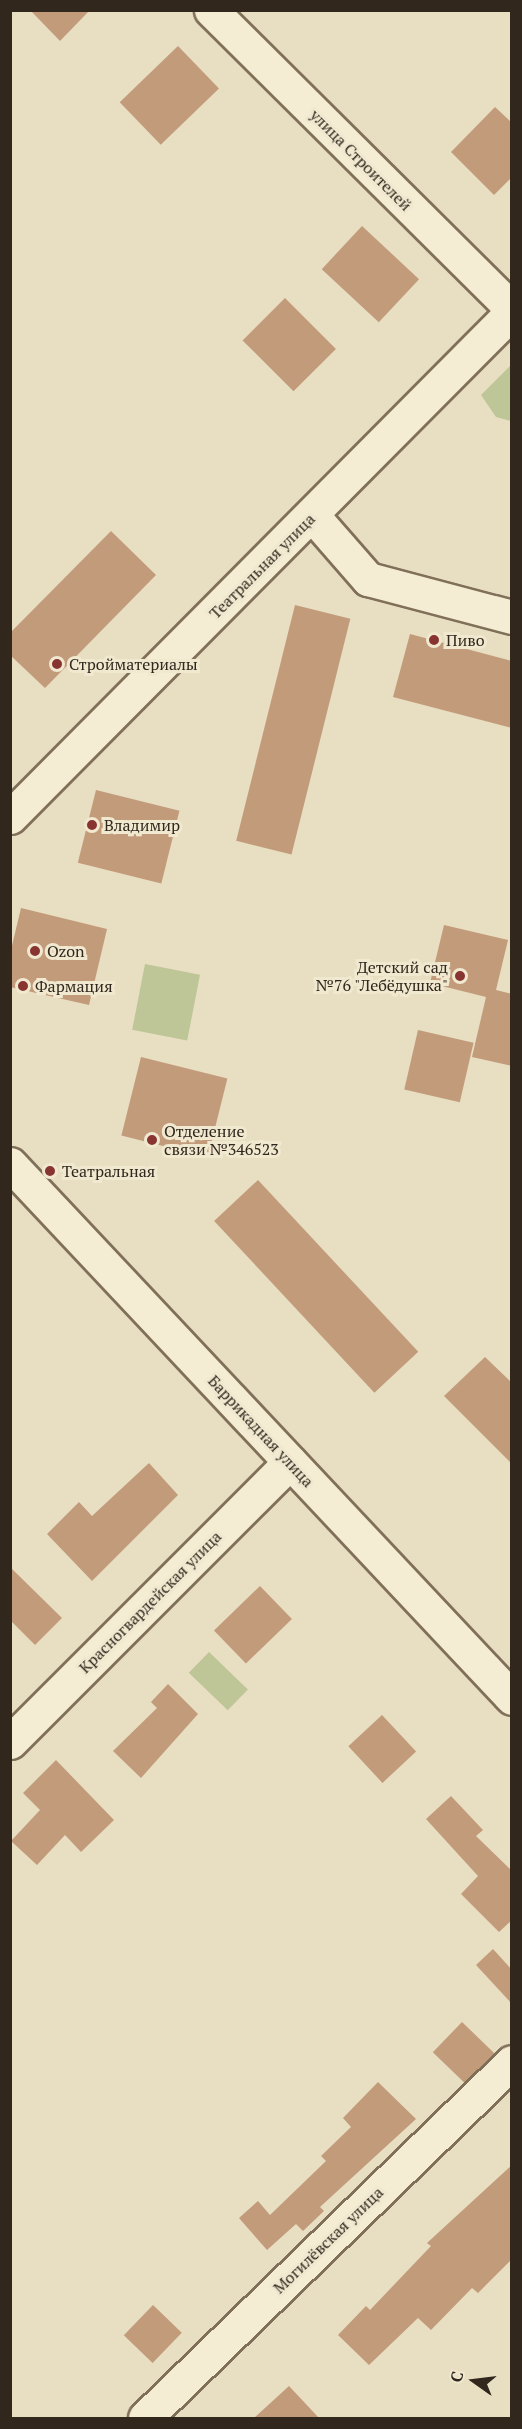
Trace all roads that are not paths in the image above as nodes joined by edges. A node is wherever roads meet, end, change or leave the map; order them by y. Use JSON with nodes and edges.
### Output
{"nodes":[{"id":1,"x":211,"y":10,"type":"edge"},
{"id":2,"x":512,"y":311,"type":"edge"},
{"id":3,"x":313,"y":516,"type":"junction"},
{"id":4,"x":512,"y":617,"type":"edge"},
{"id":5,"x":10,"y":816,"type":"edge"},
{"id":6,"x":10,"y":1164,"type":"edge"},
{"id":7,"x":290,"y":1462,"type":"junction"},
{"id":8,"x":512,"y":1698,"type":"edge"},
{"id":9,"x":10,"y":1742,"type":"edge"},
{"id":10,"x":512,"y":2062,"type":"edge"},
{"id":11,"x":145,"y":2418,"type":"edge"}],
"edges":[{"from":1,"to":2,"type":"street","name":"улица Строителей"},
{"from":2,"to":3,"type":"street","name":"Театральная улица"},
{"from":3,"to":4,"type":"street"},
{"from":3,"to":5,"type":"street","name":"Театральная улица"},
{"from":6,"to":7,"type":"street","name":"Баррикадная улица"},
{"from":7,"to":8,"type":"street","name":"Баррикадная улица"},
{"from":7,"to":9,"type":"street","name":"Красногвардейская улица"},
{"from":10,"to":11,"type":"street","name":"Могилёвская улица"}]}
